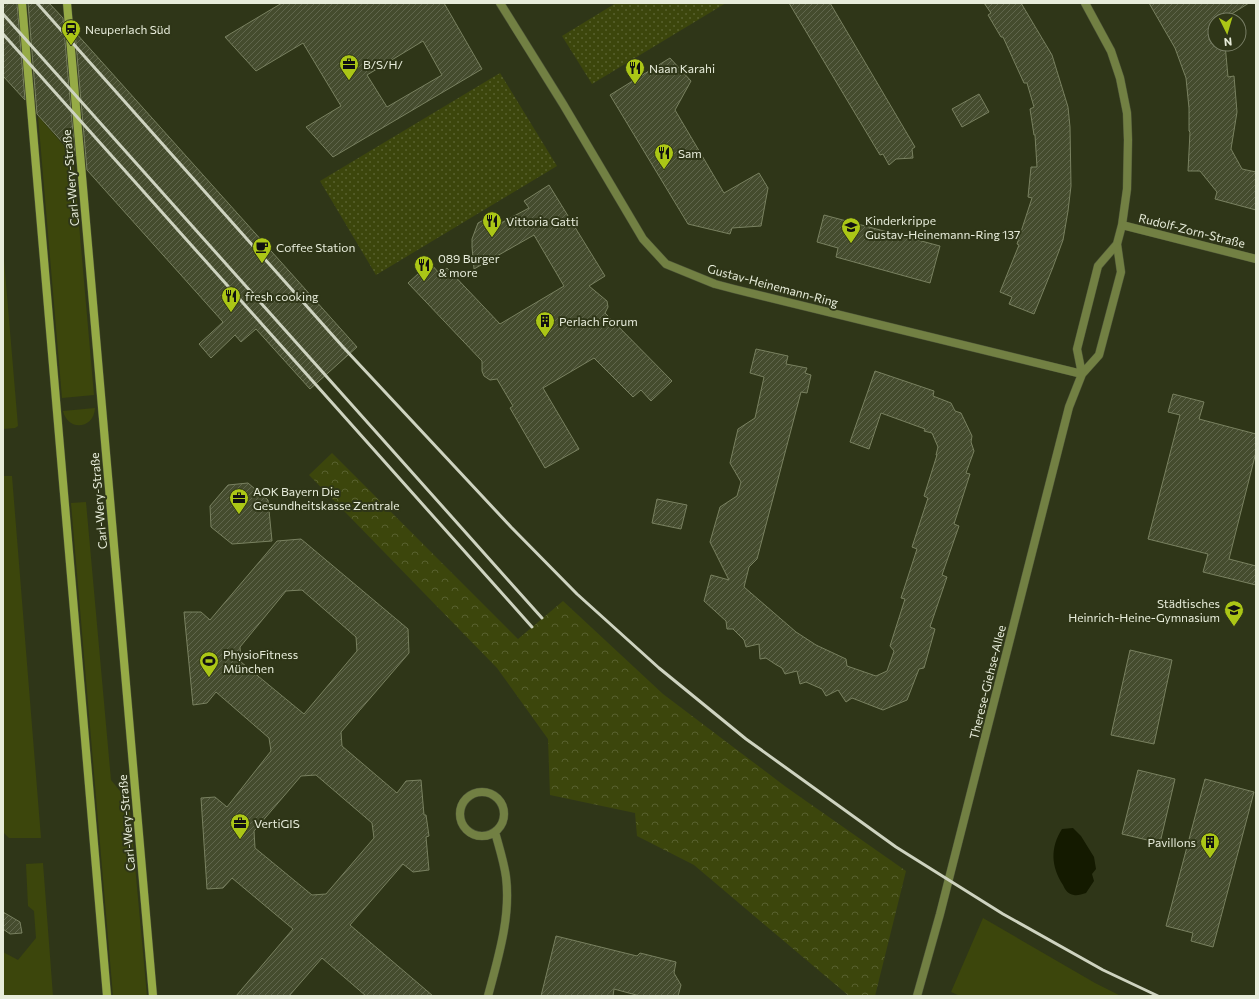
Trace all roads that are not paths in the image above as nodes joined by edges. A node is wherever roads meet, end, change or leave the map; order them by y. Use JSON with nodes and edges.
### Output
{"nodes":[{"id":1,"x":22,"y":3,"type":"edge"},
{"id":2,"x":67,"y":3,"type":"edge"},
{"id":3,"x":500,"y":3,"type":"edge"},
{"id":4,"x":1085,"y":3,"type":"edge"},
{"id":5,"x":1122,"y":225,"type":"junction"},
{"id":6,"x":1117,"y":244,"type":"junction"},
{"id":7,"x":1256,"y":259,"type":"edge"},
{"id":8,"x":1082,"y":374,"type":"junction"},
{"id":9,"x":495,"y":832,"type":"junction"},
{"id":10,"x":105,"y":994,"type":"edge"},
{"id":11,"x":153,"y":996,"type":"edge"},
{"id":12,"x":488,"y":996,"type":"edge"},
{"id":13,"x":917,"y":996,"type":"edge"}],
"edges":[{"from":1,"to":10,"type":"main road"},
{"from":2,"to":11,"type":"main road","name":"Carl-Wery-Straße"},
{"from":3,"to":8,"type":"street","name":"Gustav-Heinemann-Ring"},
{"from":4,"to":5,"type":"street","name":"Therese-Giehse-Allee"},
{"from":5,"to":6,"type":"street","name":"Therese-Giehse-Allee"},
{"from":5,"to":7,"type":"street","name":"Rudolf-Zorn-Straße"},
{"from":6,"to":8,"type":"street","name":"Therese-Giehse-Allee"},
{"from":6,"to":8,"type":"street","name":"Therese-Giehse-Allee"},
{"from":8,"to":13,"type":"street","name":"Therese-Giehse-Allee"},
{"from":9,"to":9,"type":"street"},
{"from":9,"to":12,"type":"street"}]}
